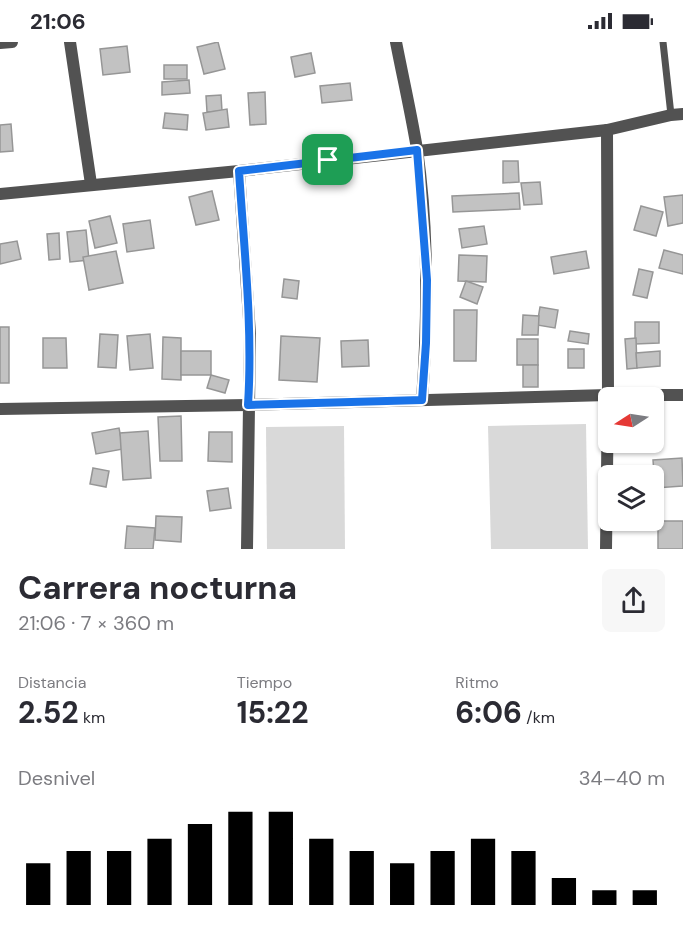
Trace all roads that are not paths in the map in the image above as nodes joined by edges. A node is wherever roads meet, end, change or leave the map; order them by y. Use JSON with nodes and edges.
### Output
{"nodes":[{"id":1,"x":12,"y":42,"type":"edge"},
{"id":2,"x":69,"y":42,"type":"edge"},
{"id":3,"x":396,"y":42,"type":"edge"},
{"id":4,"x":663,"y":42,"type":"edge"},
{"id":5,"x":0,"y":43,"type":"edge"},
{"id":6,"x":677,"y":114,"type":"edge"},
{"id":7,"x":607,"y":130,"type":"junction"},
{"id":8,"x":417,"y":150,"type":"junction"},
{"id":9,"x":239,"y":171,"type":"junction"},
{"id":10,"x":91,"y":184,"type":"junction"},
{"id":11,"x":0,"y":194,"type":"edge"},
{"id":12,"x":608,"y":387,"type":"edge"},
{"id":13,"x":598,"y":395,"type":"edge"},
{"id":14,"x":664,"y":395,"type":"edge"},
{"id":15,"x":683,"y":395,"type":"edge"},
{"id":16,"x":422,"y":400,"type":"junction"},
{"id":17,"x":248,"y":405,"type":"junction"},
{"id":18,"x":0,"y":409,"type":"edge"},
{"id":19,"x":607,"y":453,"type":"edge"},
{"id":20,"x":247,"y":549,"type":"edge"},
{"id":21,"x":606,"y":549,"type":"edge"}],
"edges":[{"from":1,"to":5,"type":"street"},
{"from":2,"to":10,"type":"street"},
{"from":3,"to":8,"type":"street"},
{"from":4,"to":6,"type":"lane"},
{"from":6,"to":7,"type":"street"},
{"from":7,"to":8,"type":"street"},
{"from":7,"to":12,"type":"street"},
{"from":8,"to":9,"type":"street"},
{"from":8,"to":16,"type":"street"},
{"from":9,"to":10,"type":"street"},
{"from":9,"to":17,"type":"street"},
{"from":10,"to":11,"type":"street"},
{"from":13,"to":16,"type":"street"},
{"from":14,"to":15,"type":"street"},
{"from":16,"to":17,"type":"street"},
{"from":17,"to":18,"type":"street"},
{"from":17,"to":20,"type":"street"},
{"from":19,"to":21,"type":"street"}]}
